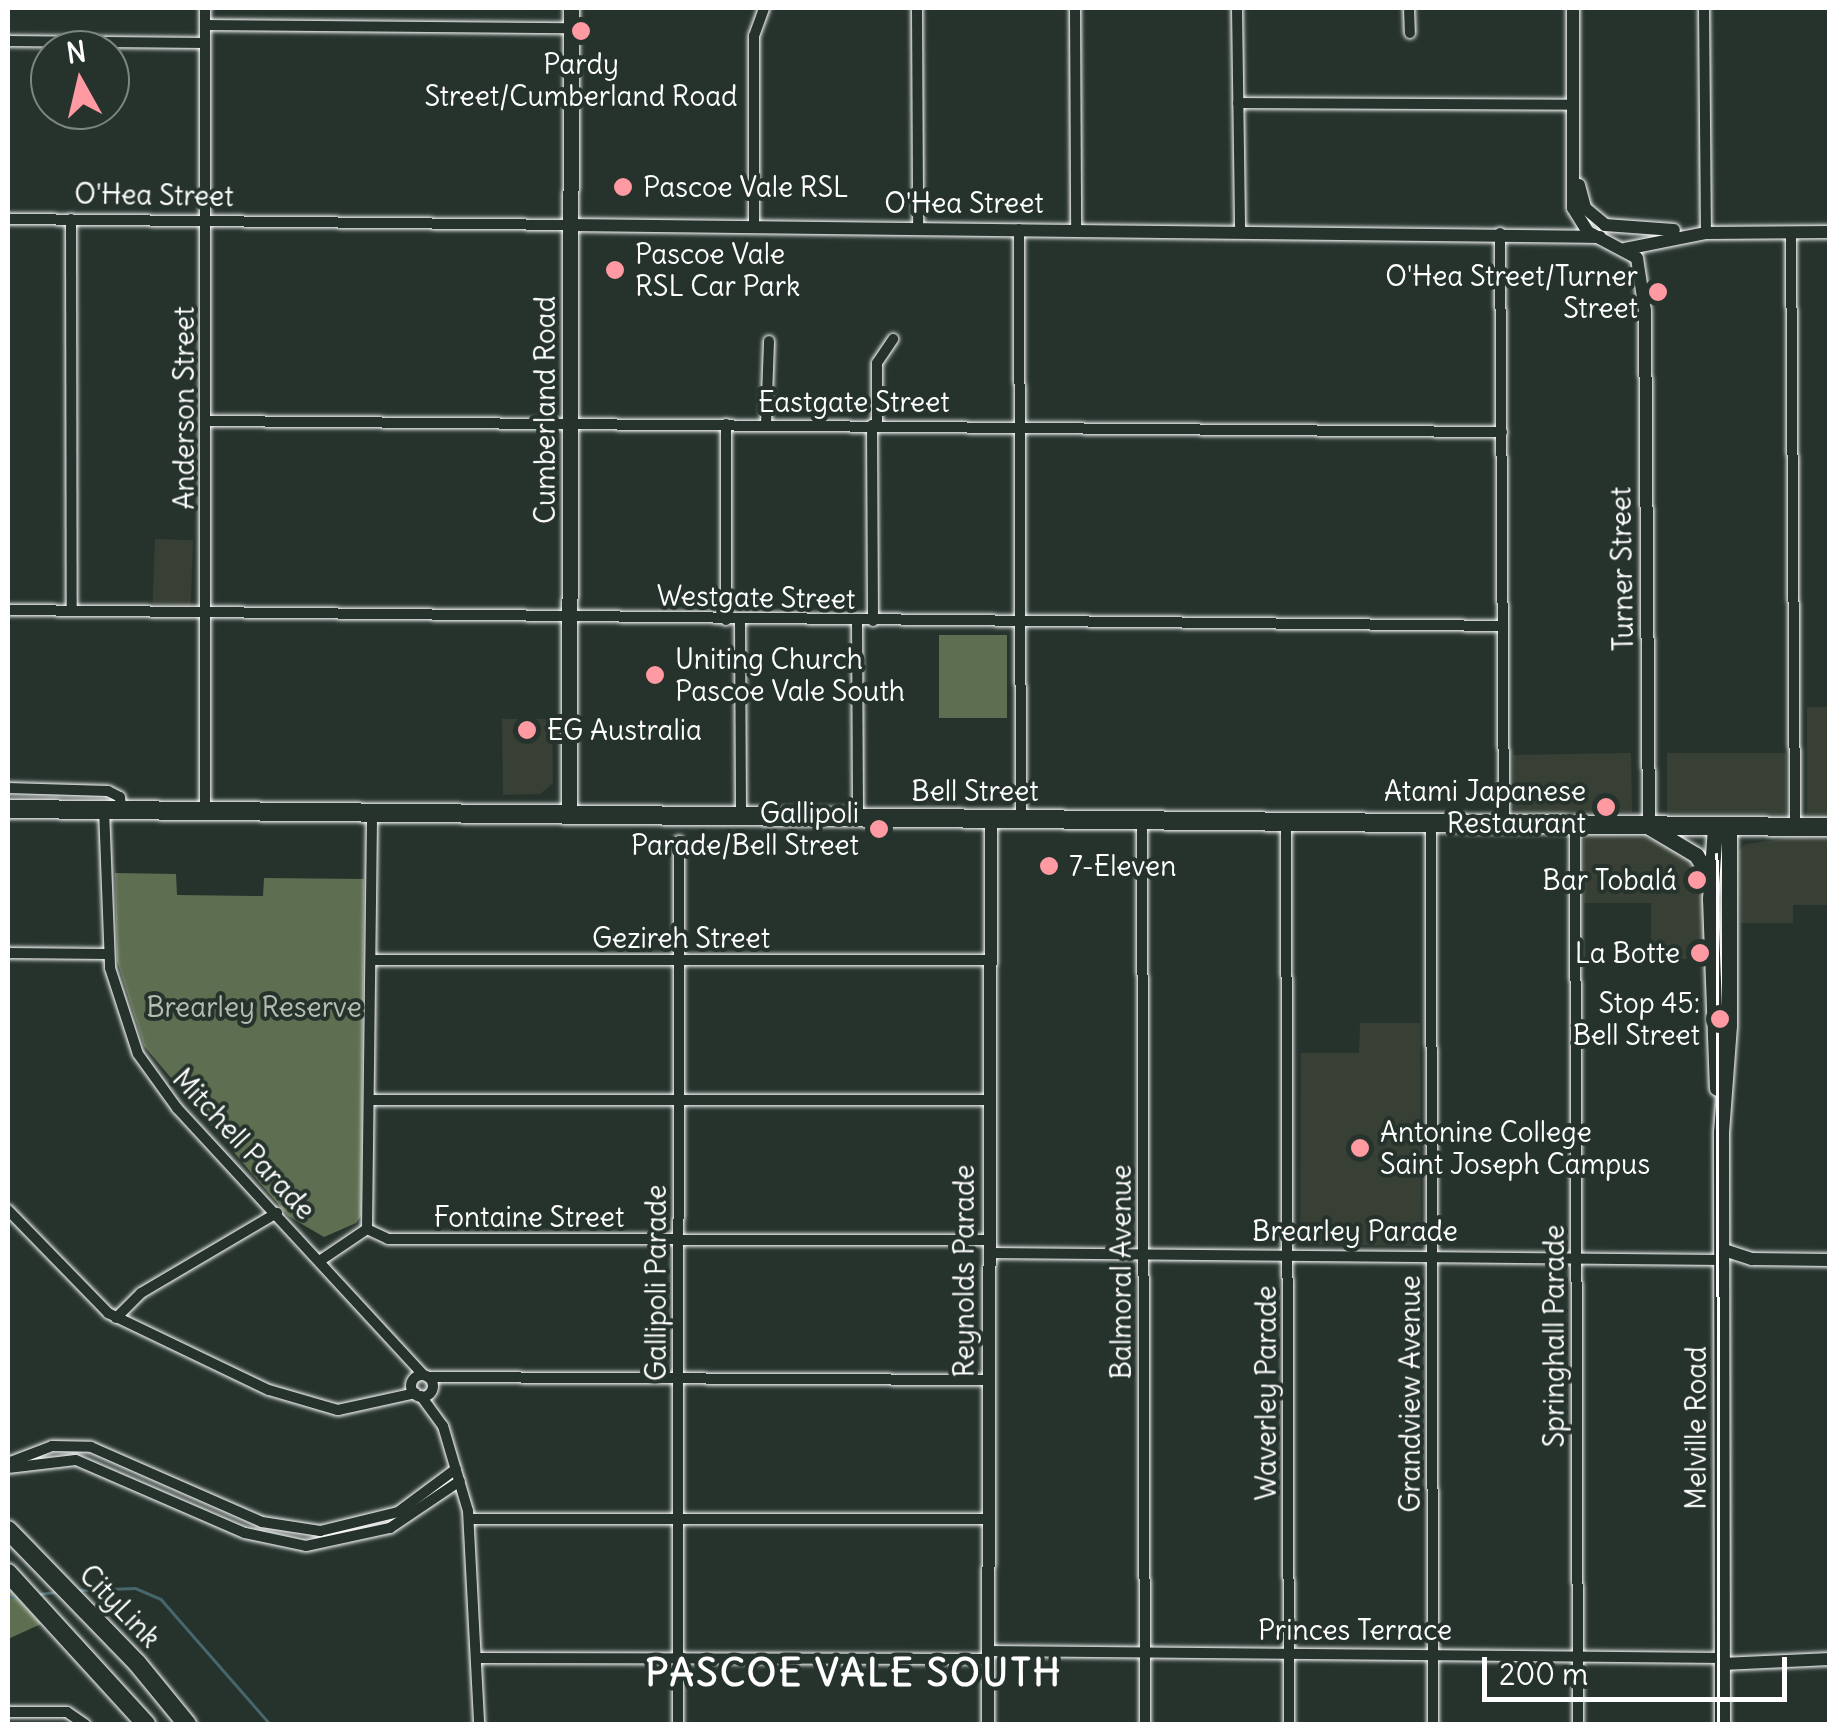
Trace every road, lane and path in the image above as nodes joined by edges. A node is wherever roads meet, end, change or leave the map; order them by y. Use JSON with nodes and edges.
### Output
{"nodes":[{"id":1,"x":206,"y":8,"type":"edge"},
{"id":2,"x":571,"y":8,"type":"edge"},
{"id":3,"x":764,"y":8,"type":"edge"},
{"id":4,"x":917,"y":8,"type":"edge"},
{"id":5,"x":1076,"y":8,"type":"edge"},
{"id":6,"x":1237,"y":8,"type":"edge"},
{"id":7,"x":1409,"y":8,"type":"edge"},
{"id":8,"x":1574,"y":8,"type":"edge"},
{"id":9,"x":1704,"y":8,"type":"edge"},
{"id":10,"x":205,"y":25,"type":"junction"},
{"id":11,"x":571,"y":28,"type":"junction"},
{"id":12,"x":1410,"y":34,"type":"dead end"},
{"id":13,"x":8,"y":41,"type":"edge"},
{"id":14,"x":205,"y":43,"type":"junction"},
{"id":15,"x":1238,"y":103,"type":"junction"},
{"id":16,"x":1574,"y":106,"type":"junction"},
{"id":17,"x":1575,"y":158,"type":"junction"},
{"id":18,"x":8,"y":219,"type":"edge"},
{"id":19,"x":71,"y":219,"type":"junction"},
{"id":20,"x":206,"y":220,"type":"junction"},
{"id":21,"x":1578,"y":223,"type":"junction"},
{"id":22,"x":571,"y":225,"type":"junction"},
{"id":23,"x":754,"y":227,"type":"junction"},
{"id":24,"x":918,"y":228,"type":"junction"},
{"id":25,"x":1020,"y":228,"type":"junction"},
{"id":26,"x":1076,"y":229,"type":"junction"},
{"id":27,"x":1240,"y":229,"type":"junction"},
{"id":28,"x":1624,"y":230,"type":"junction"},
{"id":29,"x":1602,"y":231,"type":"junction"},
{"id":30,"x":1791,"y":232,"type":"junction"},
{"id":31,"x":1830,"y":232,"type":"edge"},
{"id":32,"x":1706,"y":233,"type":"junction"},
{"id":33,"x":1500,"y":234,"type":"junction"},
{"id":34,"x":1643,"y":247,"type":"junction"},
{"id":35,"x":1622,"y":248,"type":"junction"},
{"id":36,"x":1645,"y":311,"type":"junction"},
{"id":37,"x":892,"y":339,"type":"dead end"},
{"id":38,"x":769,"y":341,"type":"dead end"},
{"id":39,"x":206,"y":420,"type":"junction"},
{"id":40,"x":570,"y":424,"type":"junction"},
{"id":41,"x":726,"y":424,"type":"junction"},
{"id":42,"x":766,"y":424,"type":"junction"},
{"id":43,"x":875,"y":425,"type":"junction"},
{"id":44,"x":1020,"y":427,"type":"junction"},
{"id":45,"x":1502,"y":432,"type":"junction"},
{"id":46,"x":8,"y":610,"type":"edge"},
{"id":47,"x":72,"y":612,"type":"junction"},
{"id":48,"x":206,"y":613,"type":"junction"},
{"id":49,"x":570,"y":617,"type":"junction"},
{"id":50,"x":726,"y":620,"type":"junction"},
{"id":51,"x":740,"y":620,"type":"junction"},
{"id":52,"x":857,"y":621,"type":"junction"},
{"id":53,"x":873,"y":621,"type":"junction"},
{"id":54,"x":1020,"y":622,"type":"junction"},
{"id":55,"x":1504,"y":626,"type":"junction"},
{"id":56,"x":8,"y":788,"type":"edge"},
{"id":57,"x":13,"y":808,"type":"edge"},
{"id":58,"x":112,"y":808,"type":"junction"},
{"id":59,"x":205,"y":810,"type":"junction"},
{"id":60,"x":372,"y":812,"type":"junction"},
{"id":61,"x":569,"y":813,"type":"junction"},
{"id":62,"x":741,"y":816,"type":"junction"},
{"id":63,"x":858,"y":818,"type":"junction"},
{"id":64,"x":991,"y":818,"type":"junction"},
{"id":65,"x":1021,"y":819,"type":"junction"},
{"id":66,"x":1142,"y":820,"type":"junction"},
{"id":67,"x":1286,"y":822,"type":"junction"},
{"id":68,"x":1431,"y":824,"type":"junction"},
{"id":69,"x":1504,"y":824,"type":"junction"},
{"id":70,"x":1575,"y":826,"type":"junction"},
{"id":71,"x":1650,"y":827,"type":"junction"},
{"id":72,"x":1722,"y":827,"type":"junction"},
{"id":73,"x":1795,"y":827,"type":"junction"},
{"id":74,"x":1830,"y":827,"type":"edge"},
{"id":75,"x":679,"y":841,"type":"dead end"},
{"id":76,"x":1710,"y":880,"type":"junction"},
{"id":77,"x":8,"y":953,"type":"edge"},
{"id":78,"x":108,"y":954,"type":"junction"},
{"id":79,"x":371,"y":960,"type":"junction"},
{"id":80,"x":679,"y":960,"type":"junction"},
{"id":81,"x":990,"y":960,"type":"junction"},
{"id":82,"x":372,"y":1100,"type":"junction"},
{"id":83,"x":678,"y":1100,"type":"junction"},
{"id":84,"x":990,"y":1100,"type":"junction"},
{"id":85,"x":1720,"y":1132,"type":"junction"},
{"id":86,"x":8,"y":1210,"type":"edge"},
{"id":87,"x":276,"y":1212,"type":"junction"},
{"id":88,"x":367,"y":1229,"type":"junction"},
{"id":89,"x":678,"y":1240,"type":"junction"},
{"id":90,"x":989,"y":1247,"type":"junction"},
{"id":91,"x":1143,"y":1254,"type":"junction"},
{"id":92,"x":1288,"y":1256,"type":"junction"},
{"id":93,"x":1432,"y":1257,"type":"junction"},
{"id":94,"x":1577,"y":1258,"type":"junction"},
{"id":95,"x":1721,"y":1259,"type":"junction"},
{"id":96,"x":321,"y":1260,"type":"junction"},
{"id":97,"x":1830,"y":1260,"type":"edge"},
{"id":98,"x":116,"y":1318,"type":"junction"},
{"id":99,"x":678,"y":1379,"type":"junction"},
{"id":100,"x":989,"y":1380,"type":"junction"},
{"id":101,"x":422,"y":1385,"type":"junction"},
{"id":102,"x":8,"y":1465,"type":"edge"},
{"id":103,"x":456,"y":1469,"type":"junction"},
{"id":104,"x":460,"y":1481,"type":"junction"},
{"id":105,"x":8,"y":1513,"type":"edge"},
{"id":106,"x":469,"y":1519,"type":"junction"},
{"id":107,"x":678,"y":1519,"type":"junction"},
{"id":108,"x":988,"y":1519,"type":"junction"},
{"id":109,"x":8,"y":1530,"type":"edge"},
{"id":110,"x":42,"y":1566,"type":"junction"},
{"id":111,"x":8,"y":1573,"type":"edge"},
{"id":112,"x":1144,"y":1653,"type":"junction"},
{"id":113,"x":1289,"y":1654,"type":"junction"},
{"id":114,"x":988,"y":1655,"type":"junction"},
{"id":115,"x":1433,"y":1656,"type":"junction"},
{"id":116,"x":1578,"y":1656,"type":"junction"},
{"id":117,"x":478,"y":1658,"type":"junction"},
{"id":118,"x":678,"y":1658,"type":"junction"},
{"id":119,"x":1722,"y":1658,"type":"junction"},
{"id":120,"x":1830,"y":1658,"type":"edge"},
{"id":121,"x":8,"y":1712,"type":"edge"},
{"id":122,"x":85,"y":1724,"type":"edge"},
{"id":123,"x":146,"y":1724,"type":"edge"},
{"id":124,"x":187,"y":1724,"type":"edge"},
{"id":125,"x":479,"y":1724,"type":"edge"},
{"id":126,"x":678,"y":1724,"type":"edge"},
{"id":127,"x":988,"y":1724,"type":"edge"},
{"id":128,"x":1145,"y":1724,"type":"edge"},
{"id":129,"x":1289,"y":1724,"type":"edge"},
{"id":130,"x":1433,"y":1724,"type":"edge"},
{"id":131,"x":1578,"y":1724,"type":"edge"},
{"id":132,"x":1722,"y":1724,"type":"edge"}],
"edges":[{"from":1,"to":10,"type":"street","name":"Anderson Street"},
{"from":2,"to":11,"type":"main road","name":"Cumberland Road"},
{"from":3,"to":23,"type":"street"},
{"from":4,"to":24,"type":"street"},
{"from":5,"to":26,"type":"street"},
{"from":6,"to":15,"type":"street"},
{"from":7,"to":12,"type":"street"},
{"from":8,"to":16,"type":"street"},
{"from":9,"to":32,"type":"street"},
{"from":10,"to":11,"type":"street"},
{"from":10,"to":14,"type":"street","name":"Anderson Street"},
{"from":11,"to":22,"type":"main road","name":"Cumberland Road"},
{"from":13,"to":14,"type":"street"},
{"from":14,"to":20,"type":"street","name":"Anderson Street"},
{"from":15,"to":16,"type":"street"},
{"from":15,"to":27,"type":"street"},
{"from":16,"to":17,"type":"street"},
{"from":17,"to":21,"type":"street"},
{"from":17,"to":29,"type":"street"},
{"from":18,"to":19,"type":"street","name":"O'Hea Street"},
{"from":19,"to":20,"type":"street","name":"O'Hea Street"},
{"from":19,"to":47,"type":"street"},
{"from":20,"to":22,"type":"street","name":"O'Hea Street"},
{"from":20,"to":39,"type":"street","name":"Anderson Street"},
{"from":21,"to":29,"type":"street","name":"O'Hea Street"},
{"from":21,"to":33,"type":"street","name":"O'Hea Street"},
{"from":22,"to":23,"type":"street","name":"O'Hea Street"},
{"from":22,"to":40,"type":"main road","name":"Cumberland Road"},
{"from":23,"to":24,"type":"street","name":"O'Hea Street"},
{"from":24,"to":25,"type":"street","name":"O'Hea Street"},
{"from":25,"to":26,"type":"street","name":"O'Hea Street"},
{"from":25,"to":44,"type":"street"},
{"from":26,"to":27,"type":"street","name":"O'Hea Street"},
{"from":27,"to":33,"type":"street","name":"O'Hea Street"},
{"from":28,"to":29,"type":"street"},
{"from":28,"to":32,"type":"street"},
{"from":28,"to":34,"type":"street"},
{"from":29,"to":33,"type":"street","name":"O'Hea Street"},
{"from":29,"to":35,"type":"street"},
{"from":30,"to":31,"type":"street"},
{"from":30,"to":32,"type":"street"},
{"from":30,"to":73,"type":"street"},
{"from":32,"to":34,"type":"street"},
{"from":33,"to":45,"type":"street"},
{"from":34,"to":35,"type":"street"},
{"from":34,"to":36,"type":"street","name":"Turner Street"},
{"from":35,"to":36,"type":"street","name":"Turner Street"},
{"from":36,"to":71,"type":"street","name":"Turner Street"},
{"from":37,"to":43,"type":"street"},
{"from":38,"to":42,"type":"street"},
{"from":39,"to":40,"type":"street","name":"Eastgate Street"},
{"from":39,"to":48,"type":"street","name":"Anderson Street"},
{"from":40,"to":41,"type":"street","name":"Eastgate Street"},
{"from":40,"to":49,"type":"main road","name":"Cumberland Road"},
{"from":41,"to":42,"type":"street","name":"Eastgate Street"},
{"from":41,"to":50,"type":"street"},
{"from":42,"to":43,"type":"street","name":"Eastgate Street"},
{"from":43,"to":44,"type":"street","name":"Eastgate Street"},
{"from":43,"to":53,"type":"street"},
{"from":44,"to":45,"type":"street","name":"Eastgate Street"},
{"from":44,"to":54,"type":"street"},
{"from":45,"to":55,"type":"street"},
{"from":46,"to":47,"type":"street","name":"Westgate Street"},
{"from":47,"to":48,"type":"street","name":"Westgate Street"},
{"from":48,"to":49,"type":"street","name":"Westgate Street"},
{"from":48,"to":59,"type":"street","name":"Anderson Street"},
{"from":49,"to":50,"type":"street","name":"Westgate Street"},
{"from":49,"to":61,"type":"main road","name":"Cumberland Road"},
{"from":50,"to":51,"type":"street","name":"Westgate Street"},
{"from":51,"to":52,"type":"street","name":"Westgate Street"},
{"from":51,"to":62,"type":"street"},
{"from":52,"to":53,"type":"street","name":"Westgate Street"},
{"from":52,"to":63,"type":"street"},
{"from":53,"to":54,"type":"street","name":"Westgate Street"},
{"from":54,"to":55,"type":"street","name":"Westgate Street"},
{"from":54,"to":65,"type":"street"},
{"from":55,"to":69,"type":"street"},
{"from":56,"to":58,"type":"street","name":"Bell Street"},
{"from":57,"to":58,"type":"highway","name":"Bell Street"},
{"from":58,"to":59,"type":"highway","name":"Bell Street"},
{"from":58,"to":78,"type":"street","name":"Mitchell Parade"},
{"from":59,"to":60,"type":"highway","name":"Bell Street"},
{"from":60,"to":61,"type":"highway","name":"Bell Street"},
{"from":60,"to":79,"type":"street"},
{"from":61,"to":62,"type":"highway","name":"Bell Street"},
{"from":62,"to":63,"type":"highway","name":"Bell Street"},
{"from":63,"to":64,"type":"highway","name":"Bell Street"},
{"from":64,"to":65,"type":"highway","name":"Bell Street"},
{"from":64,"to":81,"type":"street","name":"Reynolds Parade"},
{"from":65,"to":66,"type":"highway","name":"Bell Street"},
{"from":66,"to":67,"type":"highway","name":"Bell Street"},
{"from":66,"to":91,"type":"street","name":"Balmoral Avenue"},
{"from":67,"to":68,"type":"highway","name":"Bell Street"},
{"from":67,"to":92,"type":"street","name":"Waverley Parade"},
{"from":68,"to":69,"type":"highway","name":"Bell Street"},
{"from":68,"to":93,"type":"street","name":"Grandview Avenue"},
{"from":69,"to":70,"type":"highway","name":"Bell Street"},
{"from":70,"to":71,"type":"highway","name":"Bell Street"},
{"from":70,"to":94,"type":"street","name":"Springhall Parade"},
{"from":71,"to":72,"type":"highway","name":"Bell Street"},
{"from":71,"to":76,"type":"main road"},
{"from":72,"to":73,"type":"highway","name":"Bell Street"},
{"from":72,"to":76,"type":"main road","name":"Melville Road"},
{"from":72,"to":85,"type":"main road","name":"Melville Road"},
{"from":73,"to":74,"type":"highway","name":"Bell Street"},
{"from":75,"to":80,"type":"street","name":"Gallipoli Parade"},
{"from":76,"to":85,"type":"main road","name":"Melville Road"},
{"from":77,"to":78,"type":"street"},
{"from":78,"to":87,"type":"street","name":"Mitchell Parade"},
{"from":79,"to":80,"type":"street","name":"Gezireh Street"},
{"from":79,"to":82,"type":"street"},
{"from":80,"to":81,"type":"street","name":"Gezireh Street"},
{"from":80,"to":83,"type":"street","name":"Gallipoli Parade"},
{"from":81,"to":84,"type":"street","name":"Reynolds Parade"},
{"from":82,"to":83,"type":"street"},
{"from":82,"to":88,"type":"street"},
{"from":83,"to":84,"type":"street"},
{"from":83,"to":89,"type":"street","name":"Gallipoli Parade"},
{"from":84,"to":90,"type":"street","name":"Reynolds Parade"},
{"from":85,"to":95,"type":"main road","name":"Melville Road"},
{"from":86,"to":98,"type":"street"},
{"from":87,"to":96,"type":"street","name":"Mitchell Parade"},
{"from":87,"to":98,"type":"street"},
{"from":88,"to":89,"type":"street","name":"Fontaine Street"},
{"from":88,"to":96,"type":"street"},
{"from":89,"to":90,"type":"street","name":"Fontaine Street"},
{"from":89,"to":99,"type":"street","name":"Gallipoli Parade"},
{"from":90,"to":91,"type":"street","name":"Brearley Parade"},
{"from":90,"to":100,"type":"street","name":"Reynolds Parade"},
{"from":91,"to":92,"type":"street","name":"Brearley Parade"},
{"from":91,"to":112,"type":"street","name":"Balmoral Avenue"},
{"from":92,"to":93,"type":"street","name":"Brearley Parade"},
{"from":92,"to":113,"type":"street","name":"Waverley Parade"},
{"from":93,"to":94,"type":"street","name":"Brearley Parade"},
{"from":93,"to":115,"type":"street","name":"Grandview Avenue"},
{"from":94,"to":95,"type":"street","name":"Brearley Parade"},
{"from":94,"to":116,"type":"street","name":"Springhall Parade"},
{"from":95,"to":97,"type":"street","name":"Brearley Parade"},
{"from":95,"to":119,"type":"main road","name":"Melville Road"},
{"from":96,"to":101,"type":"street","name":"Mitchell Parade"},
{"from":98,"to":101,"type":"street"},
{"from":99,"to":100,"type":"street"},
{"from":99,"to":101,"type":"street"},
{"from":99,"to":107,"type":"street","name":"Gallipoli Parade"},
{"from":100,"to":108,"type":"street","name":"Reynolds Parade"},
{"from":101,"to":103,"type":"street","name":"Mitchell Parade"},
{"from":102,"to":103,"type":"street"},
{"from":102,"to":104,"type":"street"},
{"from":103,"to":104,"type":"street","name":"Mitchell Parade"},
{"from":104,"to":106,"type":"street","name":"Mitchell Parade"},
{"from":105,"to":110,"type":"highway"},
{"from":106,"to":107,"type":"street"},
{"from":106,"to":117,"type":"street","name":"Mitchell Parade"},
{"from":107,"to":108,"type":"street"},
{"from":107,"to":118,"type":"street","name":"Gallipoli Parade"},
{"from":108,"to":114,"type":"street","name":"Reynolds Parade"},
{"from":109,"to":110,"type":"highway","name":"CityLink"},
{"from":110,"to":124,"type":"highway","name":"CityLink"},
{"from":111,"to":123,"type":"highway","name":"CityLink"},
{"from":112,"to":113,"type":"street","name":"Princes Terrace"},
{"from":112,"to":114,"type":"street","name":"Princes Terrace"},
{"from":112,"to":128,"type":"street","name":"Balmoral Avenue"},
{"from":113,"to":115,"type":"street","name":"Princes Terrace"},
{"from":113,"to":129,"type":"street","name":"Waverley Parade"},
{"from":114,"to":118,"type":"street","name":"Princes Terrace"},
{"from":114,"to":127,"type":"street","name":"Reynolds Parade"},
{"from":115,"to":116,"type":"street","name":"Princes Terrace"},
{"from":115,"to":130,"type":"street","name":"Grandview Avenue"},
{"from":116,"to":119,"type":"street","name":"Princes Terrace"},
{"from":116,"to":131,"type":"street","name":"Springhall Parade"},
{"from":117,"to":118,"type":"street","name":"Princes Terrace"},
{"from":117,"to":125,"type":"street","name":"Mitchell Parade"},
{"from":118,"to":126,"type":"street","name":"Gallipoli Parade"},
{"from":119,"to":120,"type":"street","name":"Princes Terrace"},
{"from":119,"to":132,"type":"main road","name":"Melville Road"},
{"from":121,"to":122,"type":"street"}]}
